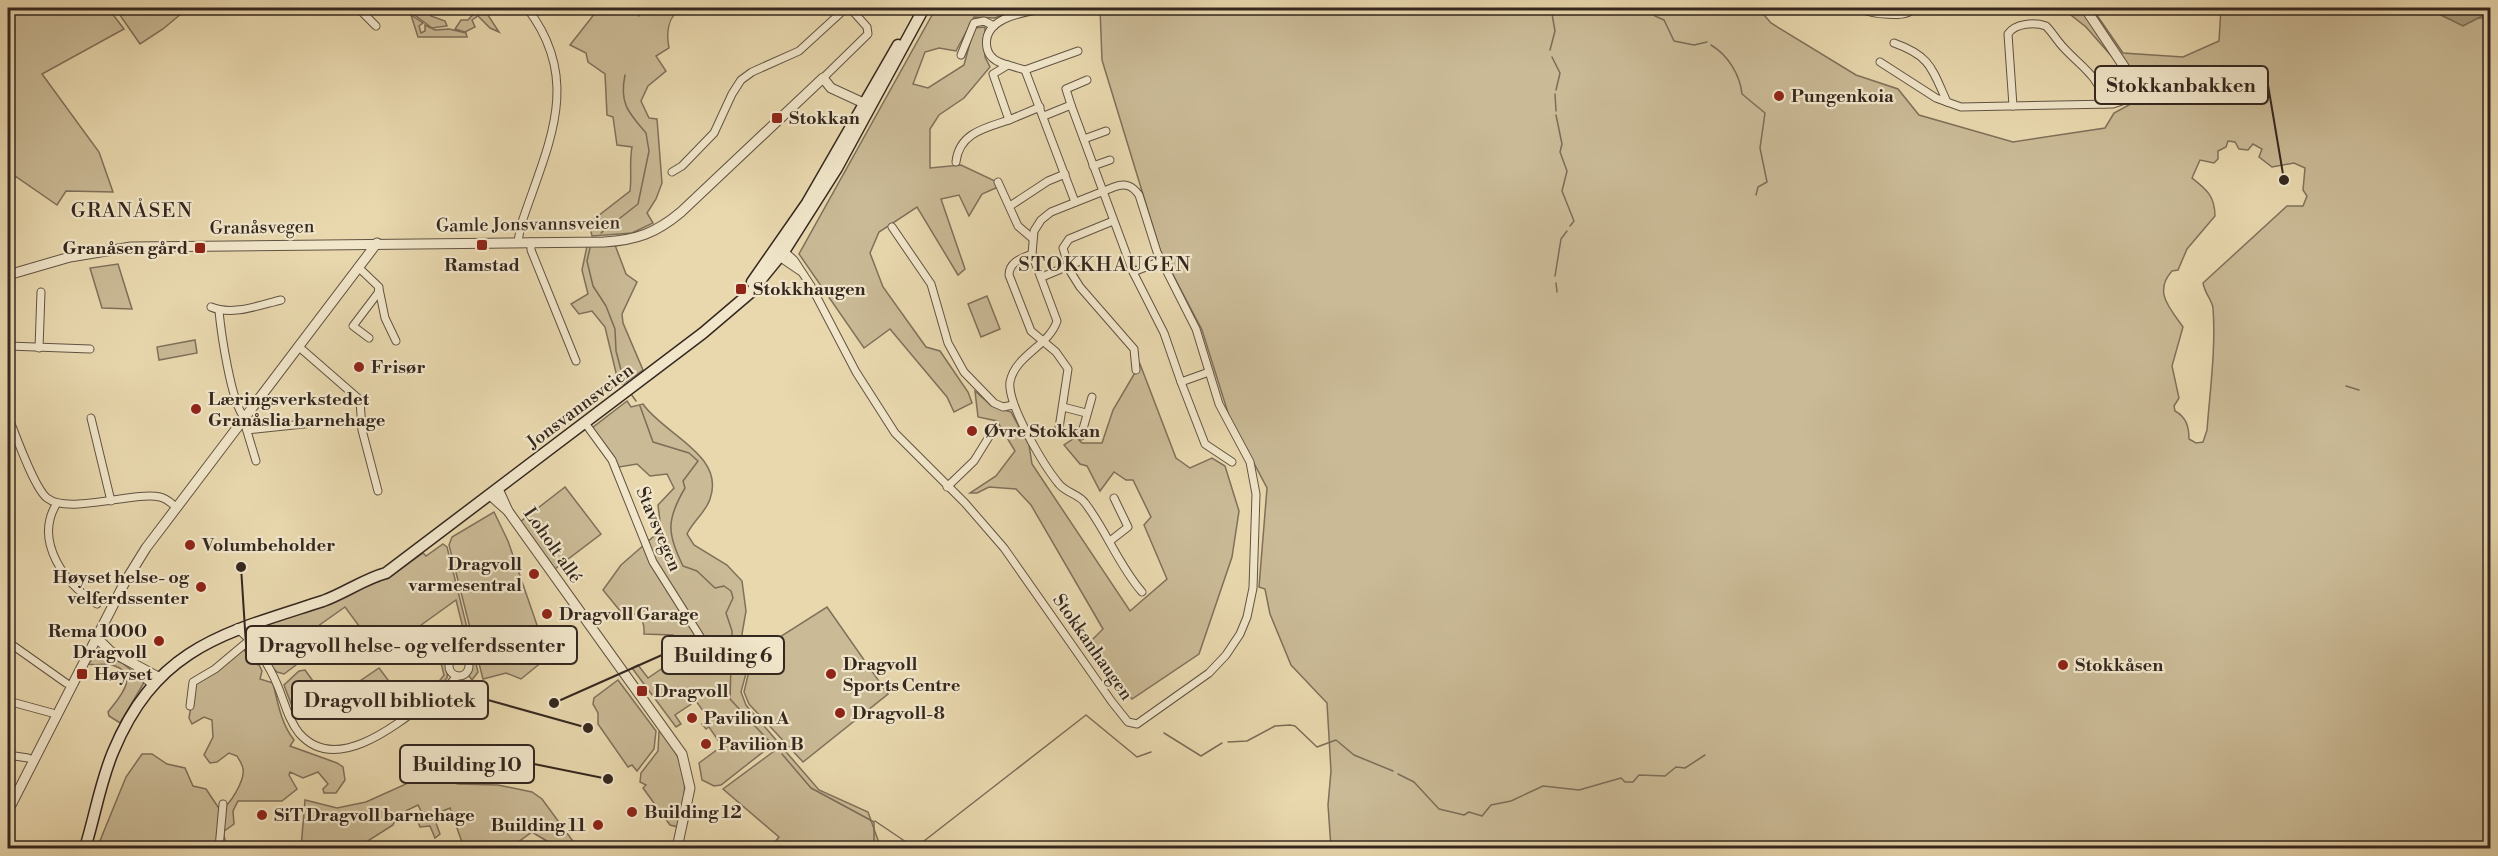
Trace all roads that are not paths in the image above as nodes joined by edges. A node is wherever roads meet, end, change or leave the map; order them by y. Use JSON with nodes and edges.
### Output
{"nodes":[{"id":1,"x":358,"y":8,"type":"edge"},
{"id":2,"x":527,"y":8,"type":"edge"},
{"id":3,"x":848,"y":8,"type":"edge"},
{"id":4,"x":924,"y":8,"type":"edge"},
{"id":5,"x":1047,"y":8,"type":"edge"},
{"id":6,"x":1858,"y":8,"type":"edge"},
{"id":7,"x":1914,"y":8,"type":"edge"},
{"id":8,"x":2085,"y":8,"type":"edge"},
{"id":9,"x":376,"y":26,"type":"dead end"},
{"id":10,"x":994,"y":26,"type":"junction"},
{"id":11,"x":1894,"y":44,"type":"dead end"},
{"id":12,"x":1078,"y":51,"type":"dead end"},
{"id":13,"x":962,"y":55,"type":"dead end"},
{"id":14,"x":1880,"y":62,"type":"dead end"},
{"id":15,"x":1008,"y":65,"type":"junction"},
{"id":16,"x":1025,"y":70,"type":"junction"},
{"id":17,"x":825,"y":80,"type":"junction"},
{"id":18,"x":1087,"y":80,"type":"dead end"},
{"id":19,"x":2137,"y":86,"type":"joint"},
{"id":20,"x":842,"y":93,"type":"junction"},
{"id":21,"x":1947,"y":102,"type":"junction"},
{"id":22,"x":867,"y":104,"type":"junction"},
{"id":23,"x":2104,"y":104,"type":"junction"},
{"id":24,"x":1071,"y":105,"type":"junction"},
{"id":25,"x":2013,"y":106,"type":"junction"},
{"id":26,"x":1040,"y":107,"type":"junction"},
{"id":27,"x":1044,"y":116,"type":"junction"},
{"id":28,"x":1009,"y":120,"type":"junction"},
{"id":29,"x":854,"y":121,"type":"junction"},
{"id":30,"x":1106,"y":130,"type":"dead end"},
{"id":31,"x":1084,"y":139,"type":"junction"},
{"id":32,"x":1110,"y":160,"type":"dead end"},
{"id":33,"x":956,"y":162,"type":"dead end"},
{"id":34,"x":1093,"y":166,"type":"junction"},
{"id":35,"x":672,"y":172,"type":"dead end"},
{"id":36,"x":1065,"y":174,"type":"junction"},
{"id":37,"x":998,"y":182,"type":"dead end"},
{"id":38,"x":1102,"y":192,"type":"junction"},
{"id":39,"x":1075,"y":202,"type":"junction"},
{"id":40,"x":1011,"y":206,"type":"junction"},
{"id":41,"x":1113,"y":221,"type":"junction"},
{"id":42,"x":892,"y":227,"type":"dead end"},
{"id":43,"x":1032,"y":238,"type":"junction"},
{"id":44,"x":518,"y":241,"type":"junction"},
{"id":45,"x":531,"y":242,"type":"junction"},
{"id":46,"x":377,"y":243,"type":"junction"},
{"id":47,"x":780,"y":252,"type":"junction"},
{"id":48,"x":1032,"y":254,"type":"junction"},
{"id":49,"x":1080,"y":261,"type":"dead end"},
{"id":50,"x":1161,"y":261,"type":"junction"},
{"id":51,"x":358,"y":267,"type":"junction"},
{"id":52,"x":1069,"y":267,"type":"junction"},
{"id":53,"x":1133,"y":272,"type":"junction"},
{"id":54,"x":8,"y":275,"type":"edge"},
{"id":55,"x":1041,"y":277,"type":"junction"},
{"id":56,"x":379,"y":289,"type":"junction"},
{"id":57,"x":40,"y":292,"type":"dead end"},
{"id":58,"x":281,"y":300,"type":"dead end"},
{"id":59,"x":211,"y":307,"type":"dead end"},
{"id":60,"x":219,"y":311,"type":"junction"},
{"id":61,"x":369,"y":338,"type":"dead end"},
{"id":62,"x":1043,"y":339,"type":"junction"},
{"id":63,"x":396,"y":341,"type":"dead end"},
{"id":64,"x":8,"y":346,"type":"edge"},
{"id":65,"x":298,"y":346,"type":"junction"},
{"id":66,"x":39,"y":348,"type":"junction"},
{"id":67,"x":90,"y":350,"type":"dead end"},
{"id":68,"x":576,"y":361,"type":"dead end"},
{"id":69,"x":1136,"y":370,"type":"dead end"},
{"id":70,"x":1209,"y":372,"type":"junction"},
{"id":71,"x":1181,"y":382,"type":"junction"},
{"id":72,"x":1092,"y":397,"type":"dead end"},
{"id":73,"x":1013,"y":405,"type":"junction"},
{"id":74,"x":1063,"y":407,"type":"junction"},
{"id":75,"x":1086,"y":413,"type":"junction"},
{"id":76,"x":8,"y":416,"type":"edge"},
{"id":77,"x":91,"y":417,"type":"dead end"},
{"id":78,"x":332,"y":421,"type":"dead end"},
{"id":79,"x":244,"y":423,"type":"junction"},
{"id":80,"x":585,"y":423,"type":"junction"},
{"id":81,"x":1059,"y":428,"type":"dead end"},
{"id":82,"x":992,"y":432,"type":"dead end"},
{"id":83,"x":1081,"y":436,"type":"dead end"},
{"id":84,"x":256,"y":461,"type":"dead end"},
{"id":85,"x":1232,"y":462,"type":"dead end"},
{"id":86,"x":947,"y":487,"type":"junction"},
{"id":87,"x":378,"y":491,"type":"dead end"},
{"id":88,"x":494,"y":492,"type":"junction"},
{"id":89,"x":1114,"y":498,"type":"dead end"},
{"id":90,"x":111,"y":501,"type":"junction"},
{"id":91,"x":57,"y":502,"type":"junction"},
{"id":92,"x":176,"y":507,"type":"junction"},
{"id":93,"x":1110,"y":541,"type":"junction"},
{"id":94,"x":1142,"y":592,"type":"dead end"},
{"id":95,"x":97,"y":604,"type":"dead end"},
{"id":96,"x":250,"y":624,"type":"junction"},
{"id":97,"x":237,"y":628,"type":"junction"},
{"id":98,"x":8,"y":642,"type":"edge"},
{"id":99,"x":246,"y":643,"type":"dead end"},
{"id":100,"x":95,"y":644,"type":"junction"},
{"id":101,"x":256,"y":646,"type":"junction"},
{"id":102,"x":706,"y":646,"type":"dead end"},
{"id":103,"x":457,"y":676,"type":"dead end"},
{"id":104,"x":157,"y":681,"type":"junction"},
{"id":105,"x":66,"y":683,"type":"dead end"},
{"id":106,"x":8,"y":701,"type":"edge"},
{"id":107,"x":190,"y":706,"type":"dead end"},
{"id":108,"x":52,"y":713,"type":"dead end"},
{"id":109,"x":8,"y":755,"type":"edge"},
{"id":110,"x":28,"y":758,"type":"dead end"},
{"id":111,"x":223,"y":804,"type":"dead end"},
{"id":112,"x":8,"y":811,"type":"edge"},
{"id":113,"x":85,"y":849,"type":"edge"},
{"id":114,"x":219,"y":849,"type":"edge"},
{"id":115,"x":677,"y":849,"type":"edge"}],
"edges":[{"from":1,"to":9,"type":"street"},
{"from":2,"to":44,"type":"street"},
{"from":3,"to":17,"type":"street"},
{"from":3,"to":35,"type":"street"},
{"from":4,"to":22,"type":"main road","name":"Jonsvannsveien"},
{"from":5,"to":10,"type":"street"},
{"from":6,"to":7,"type":"street"},
{"from":8,"to":19,"type":"street"},
{"from":10,"to":13,"type":"street"},
{"from":10,"to":15,"type":"street"},
{"from":11,"to":21,"type":"street"},
{"from":12,"to":16,"type":"street"},
{"from":14,"to":21,"type":"street"},
{"from":15,"to":16,"type":"street"},
{"from":15,"to":28,"type":"street"},
{"from":16,"to":26,"type":"street"},
{"from":17,"to":20,"type":"street"},
{"from":17,"to":22,"type":"street"},
{"from":17,"to":45,"type":"street","name":"Gamle Jonsvannsveien"},
{"from":18,"to":24,"type":"street"},
{"from":19,"to":23,"type":"street"},
{"from":20,"to":22,"type":"street"},
{"from":20,"to":29,"type":"street"},
{"from":21,"to":25,"type":"street"},
{"from":22,"to":29,"type":"main road","name":"Jonsvannsveien"},
{"from":22,"to":47,"type":"main road","name":"Jonsvannsveien"},
{"from":23,"to":25,"type":"street"},
{"from":23,"to":25,"type":"street"},
{"from":24,"to":27,"type":"street"},
{"from":24,"to":31,"type":"street"},
{"from":26,"to":27,"type":"street"},
{"from":26,"to":28,"type":"street"},
{"from":27,"to":36,"type":"street"},
{"from":28,"to":33,"type":"street"},
{"from":29,"to":47,"type":"main road","name":"Jonsvannsveien"},
{"from":30,"to":31,"type":"street"},
{"from":31,"to":34,"type":"street"},
{"from":32,"to":34,"type":"street"},
{"from":34,"to":38,"type":"street"},
{"from":36,"to":39,"type":"street"},
{"from":36,"to":40,"type":"street"},
{"from":37,"to":40,"type":"street"},
{"from":38,"to":39,"type":"street","name":"Stokkanhaugen"},
{"from":38,"to":41,"type":"street"},
{"from":38,"to":50,"type":"street","name":"Stokkanhaugen"},
{"from":39,"to":43,"type":"street","name":"Stokkanhaugen"},
{"from":40,"to":43,"type":"street"},
{"from":41,"to":52,"type":"street"},
{"from":41,"to":53,"type":"street"},
{"from":42,"to":73,"type":"street"},
{"from":43,"to":48,"type":"street"},
{"from":44,"to":45,"type":"street","name":"Gamle Jonsvannsveien"},
{"from":44,"to":46,"type":"street","name":"Gamle Jonsvannsveien"},
{"from":45,"to":68,"type":"street"},
{"from":46,"to":51,"type":"street"},
{"from":46,"to":54,"type":"street","name":"Granåsvegen"},
{"from":47,"to":80,"type":"main road","name":"Jonsvannsveien"},
{"from":47,"to":86,"type":"street","name":"Stokkanhaugen"},
{"from":48,"to":55,"type":"street"},
{"from":48,"to":62,"type":"street"},
{"from":49,"to":52,"type":"street"},
{"from":50,"to":53,"type":"street"},
{"from":50,"to":70,"type":"street","name":"Stokkanhaugen"},
{"from":51,"to":56,"type":"street"},
{"from":51,"to":65,"type":"street"},
{"from":52,"to":55,"type":"street"},
{"from":52,"to":69,"type":"street"},
{"from":53,"to":71,"type":"street"},
{"from":55,"to":62,"type":"street"},
{"from":56,"to":61,"type":"street"},
{"from":56,"to":63,"type":"street"},
{"from":57,"to":66,"type":"street"},
{"from":58,"to":60,"type":"street"},
{"from":59,"to":60,"type":"street"},
{"from":60,"to":79,"type":"street"},
{"from":62,"to":73,"type":"street"},
{"from":62,"to":74,"type":"street"},
{"from":64,"to":66,"type":"street"},
{"from":65,"to":79,"type":"street"},
{"from":65,"to":87,"type":"street"},
{"from":66,"to":67,"type":"street"},
{"from":70,"to":71,"type":"street"},
{"from":70,"to":86,"type":"street","name":"Stokkanhaugen"},
{"from":71,"to":85,"type":"street"},
{"from":72,"to":75,"type":"street"},
{"from":73,"to":93,"type":"street"},
{"from":74,"to":75,"type":"street"},
{"from":74,"to":81,"type":"street"},
{"from":75,"to":83,"type":"street"},
{"from":76,"to":91,"type":"street"},
{"from":77,"to":90,"type":"street"},
{"from":78,"to":79,"type":"street"},
{"from":79,"to":84,"type":"street"},
{"from":79,"to":92,"type":"street"},
{"from":80,"to":88,"type":"main road","name":"Jonsvannsveien"},
{"from":80,"to":102,"type":"street","name":"Stavsvegen"},
{"from":82,"to":86,"type":"street"},
{"from":88,"to":96,"type":"main road","name":"Jonsvannsveien"},
{"from":88,"to":115,"type":"street","name":"Loholt allé"},
{"from":89,"to":93,"type":"street"},
{"from":90,"to":91,"type":"street"},
{"from":90,"to":92,"type":"street"},
{"from":91,"to":95,"type":"street"},
{"from":92,"to":100,"type":"street"},
{"from":93,"to":94,"type":"street"},
{"from":96,"to":97,"type":"main road","name":"Jonsvannsveien"},
{"from":96,"to":101,"type":"street"},
{"from":97,"to":101,"type":"street"},
{"from":97,"to":104,"type":"main road","name":"Jonsvannsveien"},
{"from":98,"to":105,"type":"street"},
{"from":99,"to":107,"type":"street"},
{"from":100,"to":104,"type":"street"},
{"from":100,"to":112,"type":"street"},
{"from":101,"to":103,"type":"street"},
{"from":104,"to":113,"type":"main road","name":"Jonsvannsveien"},
{"from":106,"to":108,"type":"street"},
{"from":109,"to":110,"type":"street"},
{"from":111,"to":114,"type":"street"}]}
